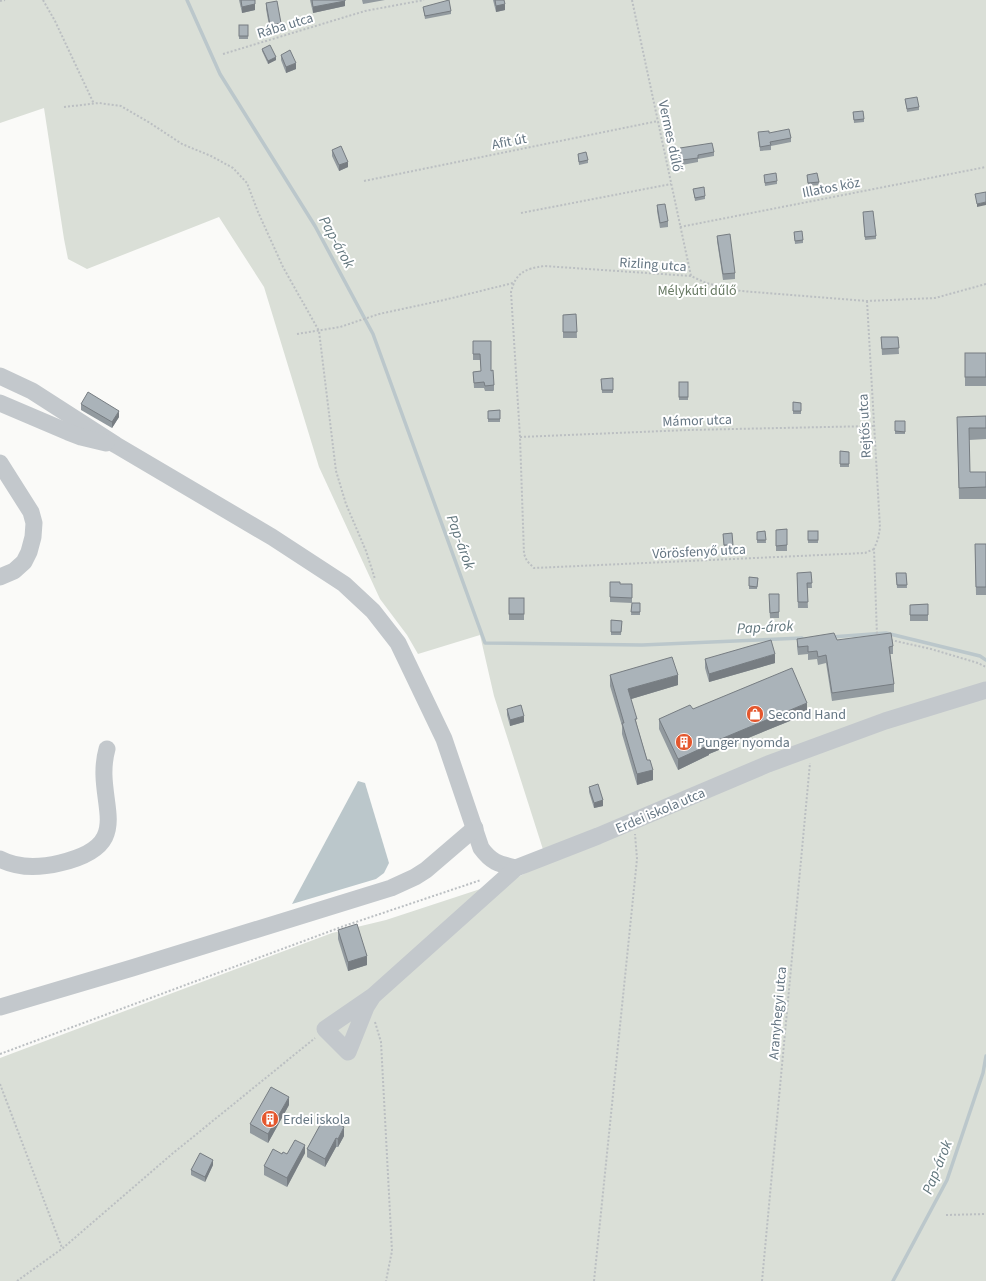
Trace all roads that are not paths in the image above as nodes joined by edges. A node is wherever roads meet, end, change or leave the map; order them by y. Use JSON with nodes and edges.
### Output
{"nodes":[{"id":1,"x":0,"y":376,"type":"edge"},
{"id":2,"x":21,"y":386,"type":"junction"},
{"id":3,"x":0,"y":388,"type":"edge"},
{"id":4,"x":0,"y":402,"type":"edge"},
{"id":5,"x":116,"y":445,"type":"junction"},
{"id":6,"x":0,"y":464,"type":"edge"},
{"id":7,"x":0,"y":577,"type":"edge"},
{"id":8,"x":986,"y":690,"type":"edge"},
{"id":9,"x":107,"y":749,"type":"dead end"},
{"id":10,"x":475,"y":828,"type":"junction"},
{"id":11,"x":0,"y":859,"type":"edge"},
{"id":12,"x":516,"y":868,"type":"junction"},
{"id":13,"x":370,"y":1002,"type":"junction"},
{"id":14,"x":0,"y":1007,"type":"edge"}],
"edges":[{"from":1,"to":2,"type":"street"},
{"from":2,"to":3,"type":"street"},
{"from":2,"to":5,"type":"street"},
{"from":4,"to":5,"type":"street"},
{"from":5,"to":10,"type":"street"},
{"from":6,"to":7,"type":"street"},
{"from":8,"to":12,"type":"street","name":"Erdei iskola utca"},
{"from":9,"to":11,"type":"street"},
{"from":10,"to":12,"type":"street"},
{"from":10,"to":14,"type":"street"},
{"from":12,"to":13,"type":"street","name":"Erdei iskola utca"},
{"from":13,"to":13,"type":"street","name":"Erdei iskola utca"}]}
